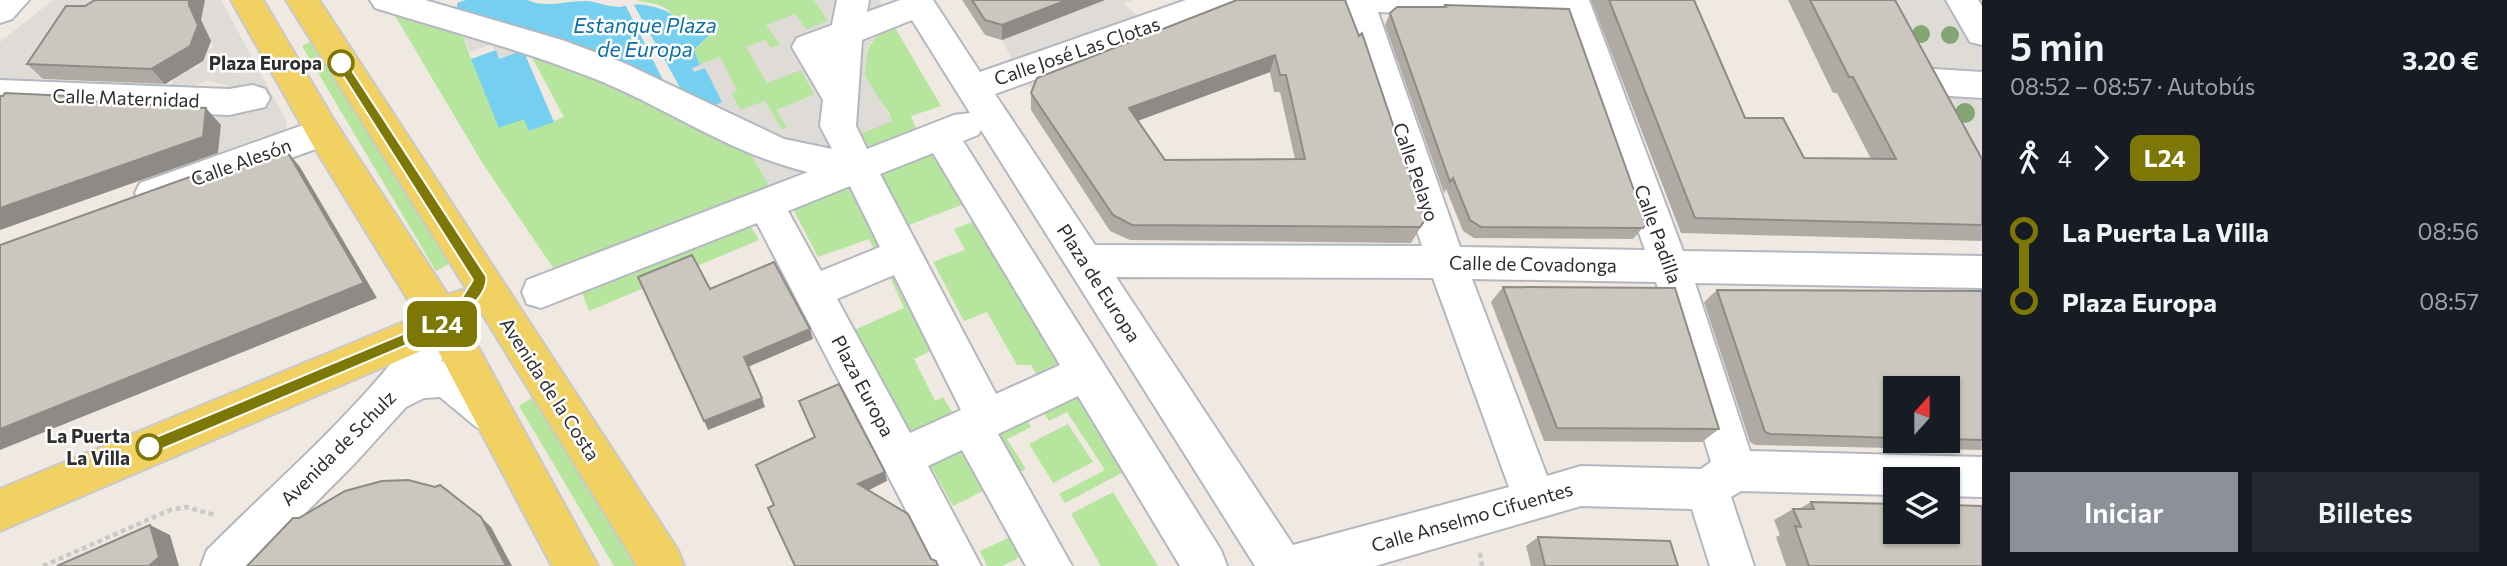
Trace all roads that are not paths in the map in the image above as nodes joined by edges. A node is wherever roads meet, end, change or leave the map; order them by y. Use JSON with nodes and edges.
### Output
{"nodes":[{"id":1,"x":13,"y":0,"type":"edge"},
{"id":2,"x":247,"y":0,"type":"edge"},
{"id":3,"x":302,"y":0,"type":"edge"},
{"id":4,"x":386,"y":0,"type":"edge"},
{"id":5,"x":1221,"y":0,"type":"edge"},
{"id":6,"x":1358,"y":0,"type":"edge"},
{"id":7,"x":1371,"y":0,"type":"edge"},
{"id":8,"x":1962,"y":0,"type":"edge"},
{"id":9,"x":1575,"y":4,"type":"edge"},
{"id":10,"x":908,"y":6,"type":"edge"},
{"id":11,"x":0,"y":11,"type":"edge"},
{"id":12,"x":850,"y":16,"type":"edge"},
{"id":13,"x":1982,"y":33,"type":"edge"},
{"id":14,"x":1982,"y":85,"type":"edge"},
{"id":15,"x":0,"y":93,"type":"edge"},
{"id":16,"x":241,"y":100,"type":"dead end"},
{"id":17,"x":839,"y":113,"type":"junction"},
{"id":18,"x":961,"y":115,"type":"junction"},
{"id":19,"x":1952,"y":115,"type":"edge"},
{"id":20,"x":323,"y":132,"type":"junction"},
{"id":21,"x":777,"y":151,"type":"junction"},
{"id":22,"x":818,"y":160,"type":"junction"},
{"id":23,"x":860,"y":169,"type":"junction"},
{"id":24,"x":783,"y":199,"type":"junction"},
{"id":25,"x":127,"y":203,"type":"edge"},
{"id":26,"x":903,"y":254,"type":"junction"},
{"id":27,"x":1084,"y":261,"type":"junction"},
{"id":28,"x":1448,"y":263,"type":"junction"},
{"id":29,"x":1670,"y":266,"type":"junction"},
{"id":30,"x":1982,"y":272,"type":"edge"},
{"id":31,"x":481,"y":280,"type":"junction"},
{"id":32,"x":541,"y":292,"type":"dead end"},
{"id":33,"x":813,"y":292,"type":"junction"},
{"id":34,"x":444,"y":323,"type":"junction"},
{"id":35,"x":1087,"y":372,"type":"junction"},
{"id":36,"x":393,"y":393,"type":"junction"},
{"id":37,"x":491,"y":414,"type":"junction"},
{"id":38,"x":979,"y":423,"type":"junction"},
{"id":39,"x":901,"y":458,"type":"junction"},
{"id":40,"x":1982,"y":477,"type":"edge"},
{"id":41,"x":1721,"y":480,"type":"junction"},
{"id":42,"x":1535,"y":501,"type":"junction"},
{"id":43,"x":0,"y":510,"type":"edge"},
{"id":44,"x":223,"y":566,"type":"edge"},
{"id":45,"x":576,"y":566,"type":"edge"},
{"id":46,"x":662,"y":566,"type":"edge"},
{"id":47,"x":959,"y":566,"type":"edge"},
{"id":48,"x":1049,"y":566,"type":"edge"},
{"id":49,"x":1205,"y":566,"type":"edge"},
{"id":50,"x":1281,"y":566,"type":"edge"},
{"id":51,"x":1296,"y":566,"type":"edge"},
{"id":52,"x":1732,"y":566,"type":"edge"}],
"edges":[{"from":1,"to":11,"type":"street"},
{"from":2,"to":20,"type":"main road"},
{"from":3,"to":31,"type":"main road","name":"Avenida de la Costa"},
{"from":4,"to":21,"type":"street"},
{"from":5,"to":18,"type":"street","name":"Calle José Las Clotas"},
{"from":6,"to":28,"type":"street","name":"Calle Pelayo"},
{"from":7,"to":9,"type":"street"},
{"from":8,"to":13,"type":"street"},
{"from":9,"to":29,"type":"street","name":"Calle Padilla"},
{"from":10,"to":12,"type":"street"},
{"from":10,"to":18,"type":"street","name":"Plaza de Europa"},
{"from":12,"to":17,"type":"street"},
{"from":14,"to":19,"type":"street"},
{"from":15,"to":16,"type":"street","name":"Calle Maternidad"},
{"from":17,"to":21,"type":"street"},
{"from":17,"to":22,"type":"street"},
{"from":17,"to":23,"type":"street"},
{"from":18,"to":23,"type":"street"},
{"from":18,"to":27,"type":"street","name":"Plaza de Europa"},
{"from":18,"to":35,"type":"street"},
{"from":20,"to":25,"type":"street","name":"Calle Alesón"},
{"from":20,"to":34,"type":"main road"},
{"from":21,"to":22,"type":"street"},
{"from":21,"to":24,"type":"street","name":"Plaza Europa"},
{"from":22,"to":23,"type":"street"},
{"from":22,"to":24,"type":"street"},
{"from":23,"to":24,"type":"street"},
{"from":23,"to":26,"type":"street"},
{"from":24,"to":32,"type":"street"},
{"from":24,"to":33,"type":"street","name":"Plaza Europa"},
{"from":26,"to":33,"type":"street"},
{"from":26,"to":38,"type":"street"},
{"from":27,"to":28,"type":"street","name":"Calle de Covadonga"},
{"from":27,"to":50,"type":"street","name":"Plaza de Europa"},
{"from":28,"to":29,"type":"street","name":"Calle de Covadonga"},
{"from":28,"to":42,"type":"street","name":"Calle Pelayo"},
{"from":29,"to":30,"type":"street","name":"Calle de Covadonga"},
{"from":29,"to":41,"type":"street","name":"Calle Padilla"},
{"from":31,"to":34,"type":"main road"},
{"from":31,"to":46,"type":"main road","name":"Avenida de la Costa"},
{"from":33,"to":39,"type":"street","name":"Plaza Europa"},
{"from":34,"to":36,"type":"street","name":"Avenida de Schulz"},
{"from":34,"to":37,"type":"main road"},
{"from":34,"to":43,"type":"main road"},
{"from":35,"to":38,"type":"street"},
{"from":35,"to":49,"type":"street"},
{"from":36,"to":37,"type":"street"},
{"from":36,"to":44,"type":"street","name":"Avenida de Schulz"},
{"from":37,"to":45,"type":"main road"},
{"from":38,"to":39,"type":"street"},
{"from":38,"to":48,"type":"street"},
{"from":39,"to":47,"type":"street","name":"Plaza Europa"},
{"from":40,"to":41,"type":"street","name":"Calle Anselmo Cifuentes"},
{"from":41,"to":42,"type":"street","name":"Calle Anselmo Cifuentes"},
{"from":41,"to":52,"type":"street","name":"Calle Padilla"},
{"from":42,"to":51,"type":"street","name":"Calle Anselmo Cifuentes"}]}
